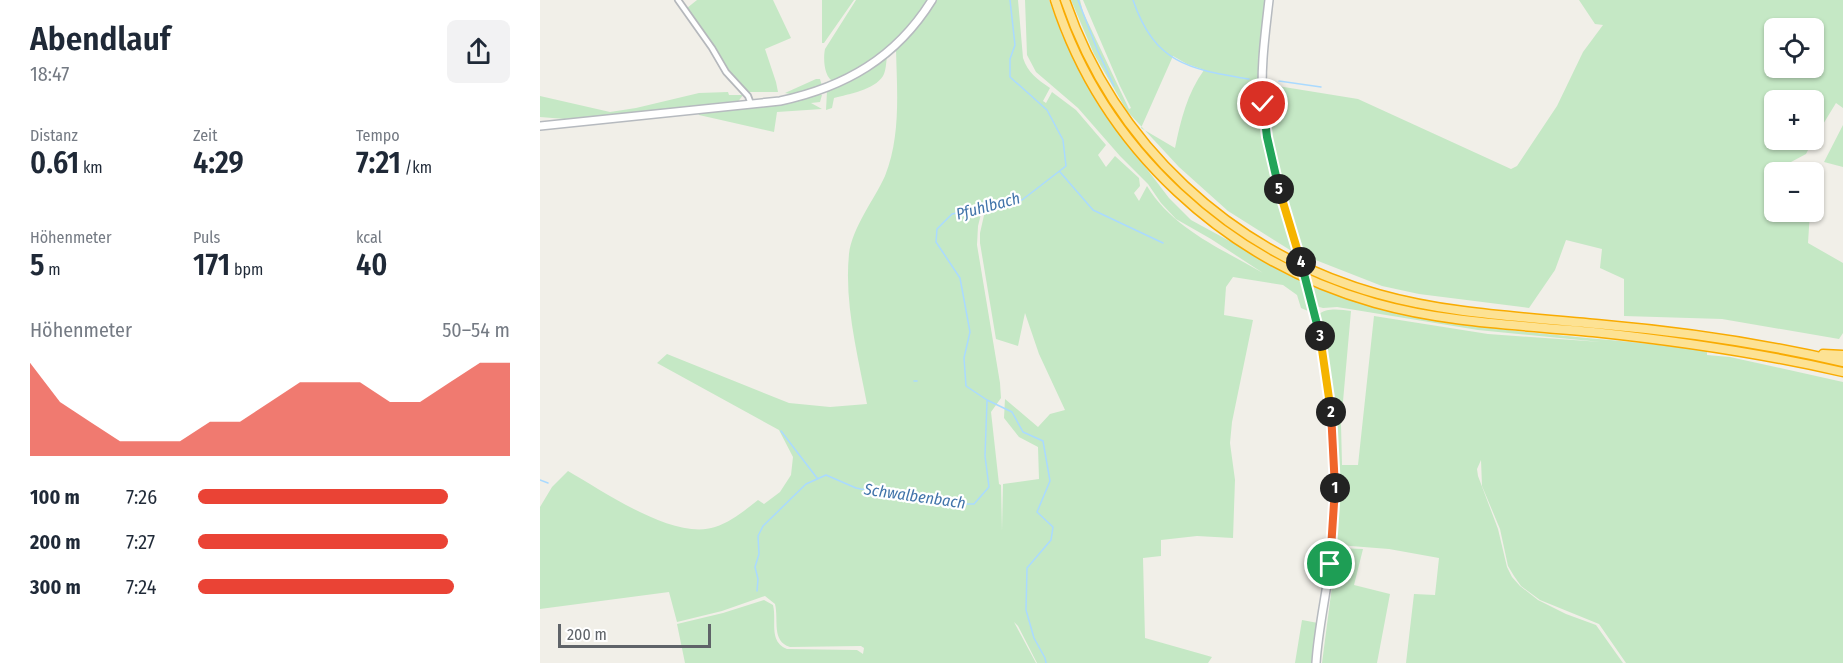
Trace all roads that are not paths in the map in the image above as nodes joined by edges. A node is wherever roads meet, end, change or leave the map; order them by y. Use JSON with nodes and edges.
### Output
{"nodes":[{"id":1,"x":678,"y":0,"type":"edge"},
{"id":2,"x":932,"y":0,"type":"edge"},
{"id":3,"x":1055,"y":0,"type":"edge"},
{"id":4,"x":1065,"y":0,"type":"edge"},
{"id":5,"x":1269,"y":0,"type":"edge"},
{"id":6,"x":751,"y":104,"type":"junction"},
{"id":7,"x":540,"y":126,"type":"edge"},
{"id":8,"x":1808,"y":354,"type":"junction"},
{"id":9,"x":1843,"y":355,"type":"edge"},
{"id":10,"x":1843,"y":362,"type":"edge"},
{"id":11,"x":1843,"y":372,"type":"edge"},
{"id":12,"x":1316,"y":663,"type":"edge"}],
"edges":[{"from":1,"to":6,"type":"street"},
{"from":2,"to":6,"type":"street"},
{"from":3,"to":11,"type":"highway"},
{"from":4,"to":8,"type":"highway"},
{"from":5,"to":12,"type":"street","bridge":true},
{"from":6,"to":7,"type":"street"},
{"from":8,"to":9,"type":"highway"},
{"from":8,"to":10,"type":"highway"}]}
